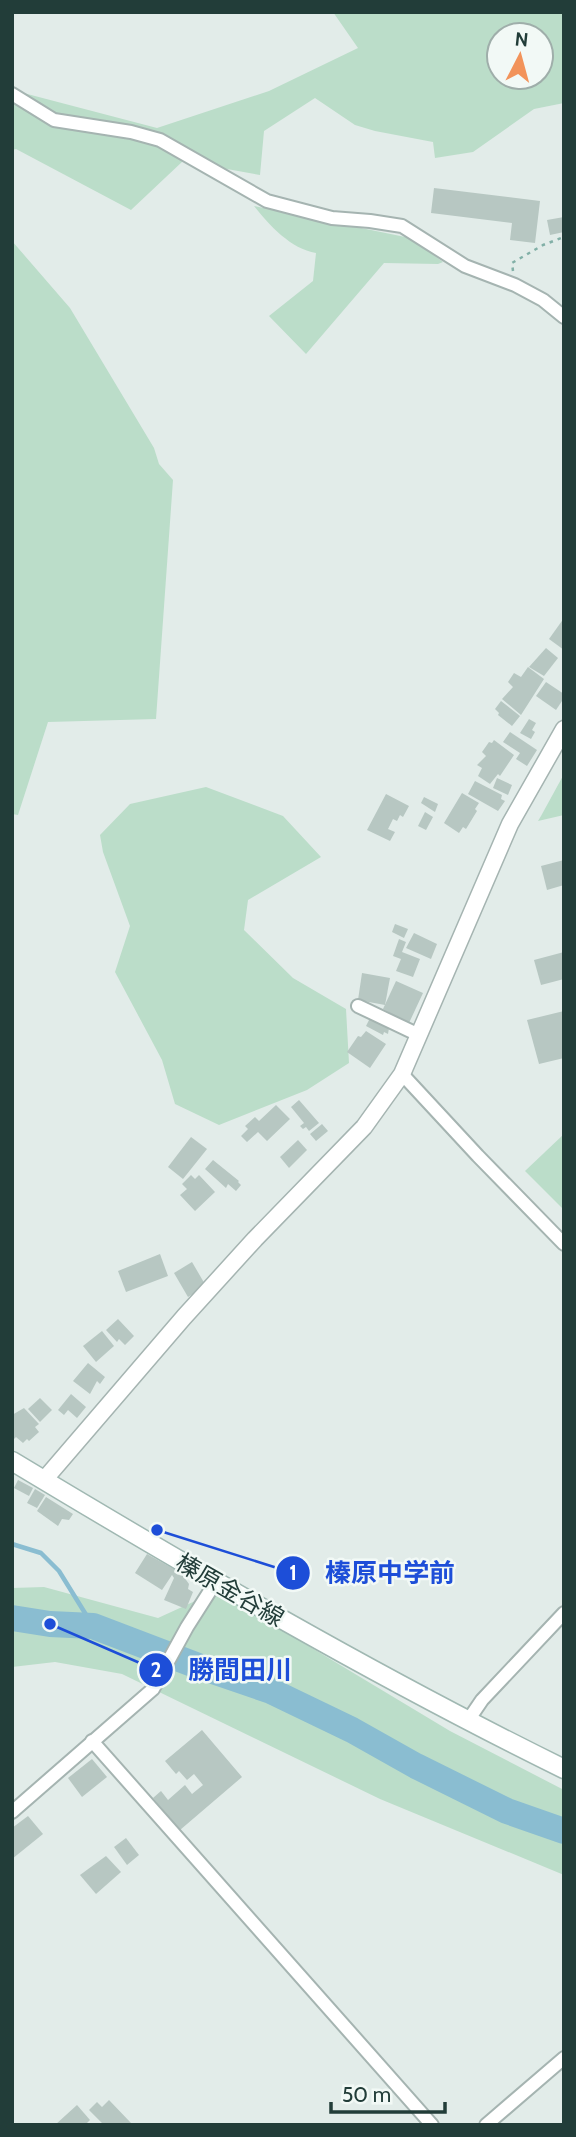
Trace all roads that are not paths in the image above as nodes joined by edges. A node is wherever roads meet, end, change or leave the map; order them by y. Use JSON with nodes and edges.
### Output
{"nodes":[{"id":1,"x":12,"y":94,"type":"edge"},
{"id":2,"x":564,"y":317,"type":"edge"},
{"id":3,"x":564,"y":729,"type":"edge"},
{"id":4,"x":358,"y":1006,"type":"dead end"},
{"id":5,"x":419,"y":1035,"type":"junction"},
{"id":6,"x":402,"y":1074,"type":"junction"},
{"id":7,"x":564,"y":1244,"type":"edge"},
{"id":8,"x":12,"y":1461,"type":"edge"},
{"id":9,"x":44,"y":1480,"type":"junction"},
{"id":10,"x":215,"y":1583,"type":"junction"},
{"id":11,"x":564,"y":1613,"type":"edge"},
{"id":12,"x":467,"y":1722,"type":"junction"},
{"id":13,"x":92,"y":1741,"type":"junction"},
{"id":14,"x":564,"y":1769,"type":"edge"},
{"id":15,"x":12,"y":1812,"type":"edge"},
{"id":16,"x":564,"y":2057,"type":"edge"},
{"id":17,"x":432,"y":2125,"type":"edge"},
{"id":18,"x":486,"y":2125,"type":"edge"}],
"edges":[{"from":1,"to":2,"type":"street"},
{"from":3,"to":5,"type":"street"},
{"from":4,"to":5,"type":"street"},
{"from":5,"to":6,"type":"street"},
{"from":6,"to":7,"type":"street"},
{"from":6,"to":9,"type":"street"},
{"from":8,"to":9,"type":"main road","name":"榛原金谷線"},
{"from":9,"to":10,"type":"main road","name":"榛原金谷線"},
{"from":10,"to":12,"type":"main road","name":"榛原金谷線"},
{"from":10,"to":13,"type":"street"},
{"from":11,"to":12,"type":"street"},
{"from":12,"to":14,"type":"main road","name":"榛原金谷線"},
{"from":13,"to":15,"type":"street"},
{"from":13,"to":17,"type":"street"},
{"from":16,"to":18,"type":"street"}]}
